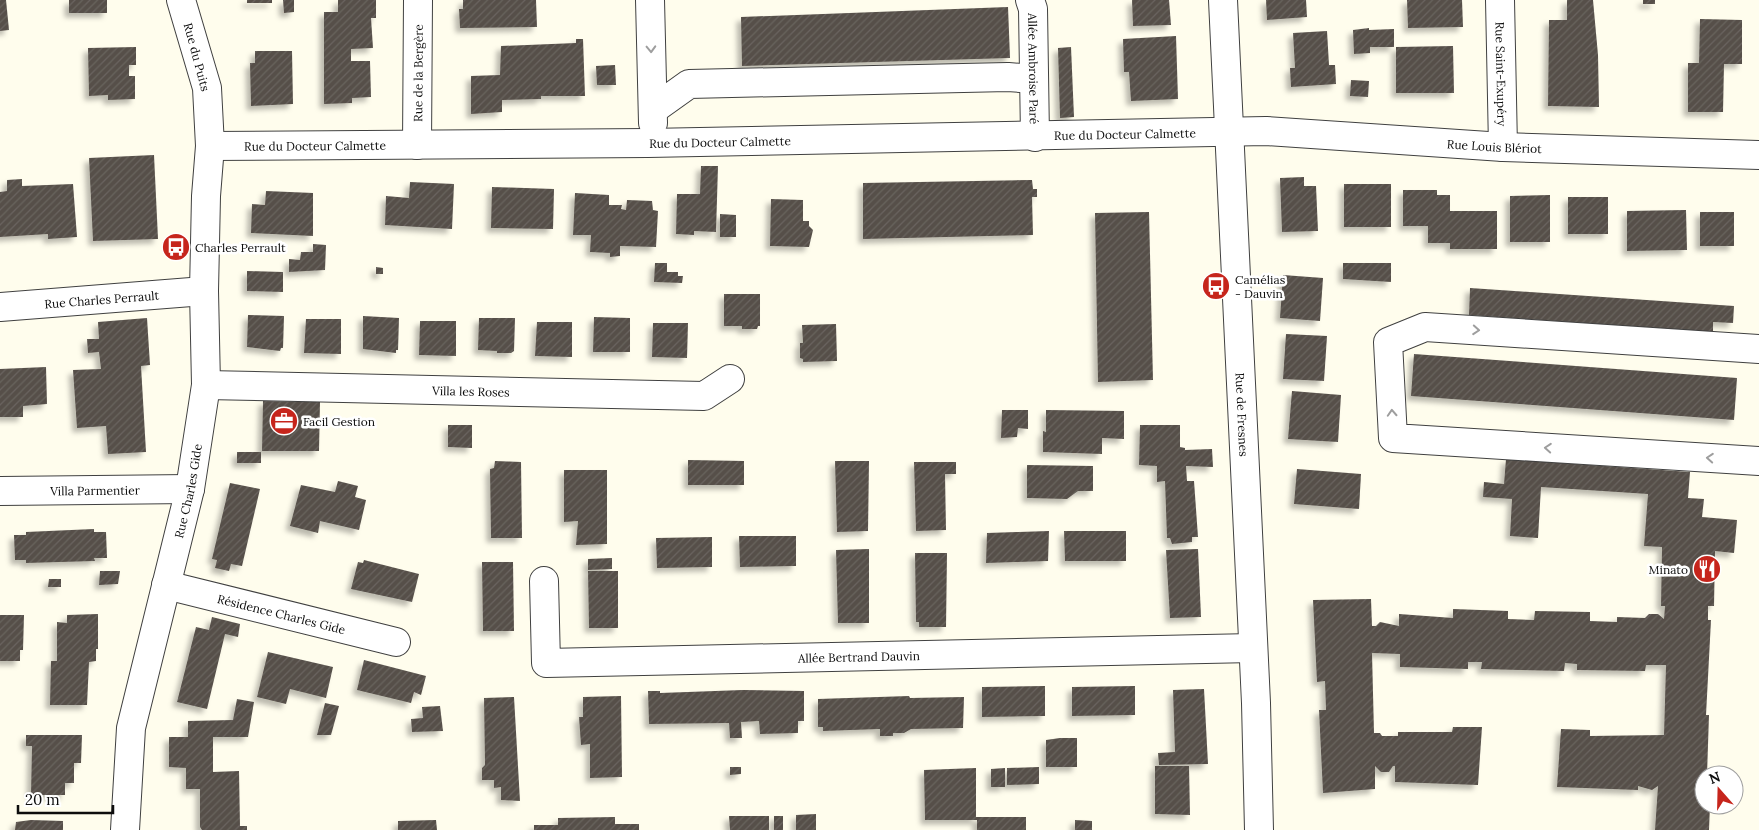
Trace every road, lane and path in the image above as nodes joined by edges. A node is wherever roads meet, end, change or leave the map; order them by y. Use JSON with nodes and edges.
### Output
{"nodes":[{"id":1,"x":181,"y":0,"type":"edge"},
{"id":2,"x":418,"y":0,"type":"edge"},
{"id":3,"x":650,"y":0,"type":"edge"},
{"id":4,"x":1030,"y":0,"type":"edge"},
{"id":5,"x":1223,"y":0,"type":"edge"},
{"id":6,"x":1500,"y":0,"type":"edge"},
{"id":7,"x":1033,"y":79,"type":"junction"},
{"id":8,"x":654,"y":109,"type":"junction"},
{"id":9,"x":1229,"y":131,"type":"junction"},
{"id":10,"x":1035,"y":137,"type":"junction"},
{"id":11,"x":648,"y":143,"type":"junction"},
{"id":12,"x":417,"y":145,"type":"junction"},
{"id":13,"x":210,"y":146,"type":"junction"},
{"id":14,"x":1503,"y":147,"type":"junction"},
{"id":15,"x":1759,"y":155,"type":"edge"},
{"id":16,"x":204,"y":291,"type":"junction"},
{"id":17,"x":0,"y":307,"type":"edge"},
{"id":18,"x":1759,"y":349,"type":"edge"},
{"id":19,"x":730,"y":378,"type":"dead end"},
{"id":20,"x":206,"y":385,"type":"junction"},
{"id":21,"x":1759,"y":461,"type":"edge"},
{"id":22,"x":190,"y":489,"type":"junction"},
{"id":23,"x":0,"y":491,"type":"edge"},
{"id":24,"x":544,"y":581,"type":"dead end"},
{"id":25,"x":166,"y":585,"type":"junction"},
{"id":26,"x":396,"y":642,"type":"dead end"},
{"id":27,"x":1253,"y":648,"type":"junction"},
{"id":28,"x":125,"y":830,"type":"edge"},
{"id":29,"x":1259,"y":830,"type":"edge"}],
"edges":[{"from":1,"to":13,"type":"street","name":"Rue du Puits"},
{"from":2,"to":12,"type":"street","name":"Rue de la Bergère"},
{"from":3,"to":8,"type":"street","one_way":true},
{"from":4,"to":7,"type":"street","name":"Allée Ambroise Paré"},
{"from":5,"to":9,"type":"street","name":"Rue de Fresnes"},
{"from":6,"to":14,"type":"street","name":"Rue Saint-Exupéry"},
{"from":7,"to":8,"type":"street"},
{"from":7,"to":10,"type":"street","name":"Allée Ambroise Paré"},
{"from":8,"to":11,"type":"street"},
{"from":9,"to":10,"type":"street","name":"Rue du Docteur Calmette"},
{"from":9,"to":14,"type":"street","name":"Rue Louis Blériot"},
{"from":9,"to":27,"type":"street","name":"Rue de Fresnes"},
{"from":10,"to":11,"type":"street","name":"Rue du Docteur Calmette"},
{"from":11,"to":12,"type":"street","name":"Rue du Docteur Calmette"},
{"from":12,"to":13,"type":"street","name":"Rue du Docteur Calmette"},
{"from":13,"to":16,"type":"street","name":"Rue Charles Gide"},
{"from":14,"to":15,"type":"street","name":"Rue Louis Blériot"},
{"from":16,"to":17,"type":"street","name":"Rue Charles Perrault"},
{"from":16,"to":20,"type":"street","name":"Rue Charles Gide"},
{"from":21,"to":18,"type":"street","one_way":true},
{"from":19,"to":20,"type":"street","name":"Villa les Roses"},
{"from":20,"to":22,"type":"street","name":"Rue Charles Gide"},
{"from":22,"to":23,"type":"street","name":"Villa Parmentier"},
{"from":22,"to":25,"type":"street","name":"Rue Charles Gide"},
{"from":24,"to":27,"type":"street","name":"Allée Bertrand Dauvin"},
{"from":25,"to":26,"type":"street","name":"Résidence Charles Gide"},
{"from":25,"to":28,"type":"street","name":"Rue Charles Gide"},
{"from":27,"to":29,"type":"street","name":"Rue de Fresnes"}]}
